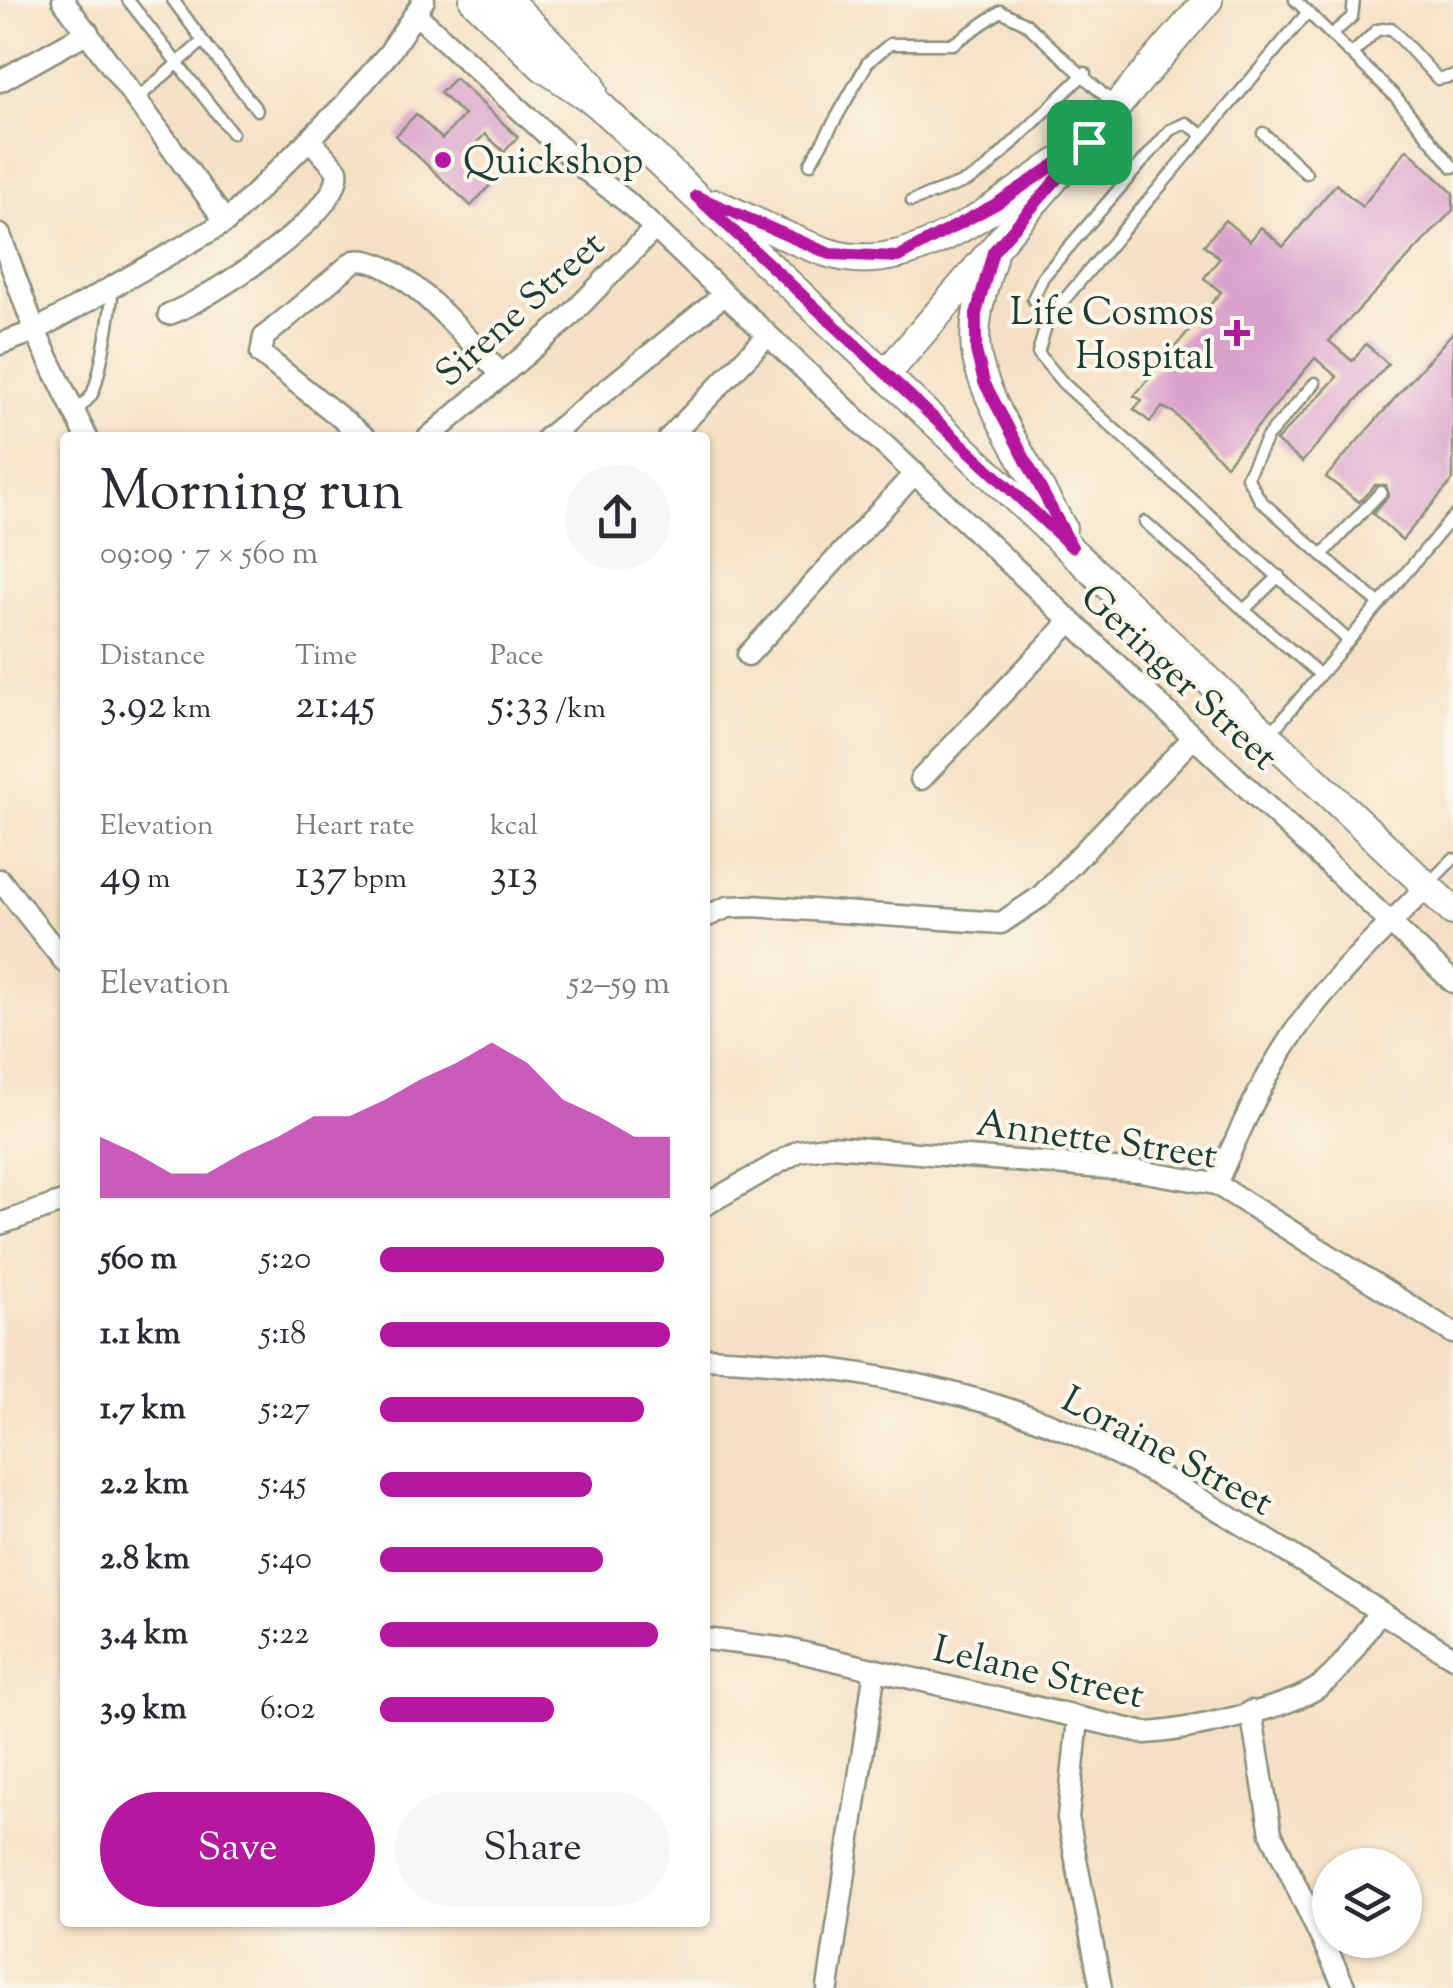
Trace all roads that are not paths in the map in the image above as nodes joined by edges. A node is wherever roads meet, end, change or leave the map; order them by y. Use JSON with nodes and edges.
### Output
{"nodes":[{"id":1,"x":63,"y":0,"type":"edge"},
{"id":2,"x":128,"y":0,"type":"edge"},
{"id":3,"x":173,"y":0,"type":"edge"},
{"id":4,"x":474,"y":0,"type":"edge"},
{"id":5,"x":507,"y":0,"type":"edge"},
{"id":6,"x":1208,"y":0,"type":"edge"},
{"id":7,"x":1295,"y":0,"type":"edge"},
{"id":8,"x":1354,"y":0,"type":"edge"},
{"id":9,"x":420,"y":7,"type":"edge"},
{"id":10,"x":1308,"y":12,"type":"junction"},
{"id":11,"x":88,"y":32,"type":"junction"},
{"id":12,"x":1331,"y":34,"type":"junction"},
{"id":13,"x":202,"y":41,"type":"junction"},
{"id":14,"x":1352,"y":54,"type":"junction"},
{"id":15,"x":178,"y":63,"type":"junction"},
{"id":16,"x":1085,"y":74,"type":"junction"},
{"id":17,"x":1453,"y":76,"type":"edge"},
{"id":18,"x":0,"y":80,"type":"edge"},
{"id":19,"x":136,"y":99,"type":"junction"},
{"id":20,"x":597,"y":103,"type":"junction"},
{"id":21,"x":1117,"y":106,"type":"junction"},
{"id":22,"x":256,"y":110,"type":"dead end"},
{"id":23,"x":232,"y":133,"type":"dead end"},
{"id":24,"x":1263,"y":133,"type":"dead end"},
{"id":25,"x":1203,"y":135,"type":"junction"},
{"id":26,"x":310,"y":140,"type":"junction"},
{"id":27,"x":1089,"y":142,"type":"junction"},
{"id":28,"x":810,"y":164,"type":"dead end"},
{"id":29,"x":1453,"y":167,"type":"edge"},
{"id":30,"x":1306,"y":174,"type":"dead end"},
{"id":31,"x":696,"y":196,"type":"junction"},
{"id":32,"x":912,"y":201,"type":"dead end"},
{"id":33,"x":226,"y":222,"type":"junction"},
{"id":34,"x":655,"y":228,"type":"junction"},
{"id":35,"x":0,"y":235,"type":"edge"},
{"id":36,"x":993,"y":252,"type":"junction"},
{"id":37,"x":112,"y":288,"type":"junction"},
{"id":38,"x":725,"y":294,"type":"junction"},
{"id":39,"x":168,"y":314,"type":"dead end"},
{"id":40,"x":1048,"y":319,"type":"junction"},
{"id":41,"x":35,"y":331,"type":"junction"},
{"id":42,"x":768,"y":335,"type":"junction"},
{"id":43,"x":0,"y":344,"type":"edge"},
{"id":44,"x":887,"y":372,"type":"junction"},
{"id":45,"x":501,"y":374,"type":"junction"},
{"id":46,"x":1315,"y":384,"type":"dead end"},
{"id":47,"x":75,"y":412,"type":"junction"},
{"id":48,"x":84,"y":432,"type":"edge"},
{"id":49,"x":358,"y":432,"type":"edge"},
{"id":50,"x":435,"y":432,"type":"edge"},
{"id":51,"x":554,"y":432,"type":"edge"},
{"id":52,"x":675,"y":432,"type":"edge"},
{"id":53,"x":915,"y":473,"type":"junction"},
{"id":54,"x":1381,"y":492,"type":"dead end"},
{"id":55,"x":1453,"y":518,"type":"edge"},
{"id":56,"x":1145,"y":522,"type":"dead end"},
{"id":57,"x":1072,"y":547,"type":"junction"},
{"id":58,"x":1322,"y":555,"type":"junction"},
{"id":59,"x":1279,"y":576,"type":"junction"},
{"id":60,"x":1380,"y":604,"type":"junction"},
{"id":61,"x":1244,"y":610,"type":"junction"},
{"id":62,"x":1071,"y":621,"type":"junction"},
{"id":63,"x":1348,"y":640,"type":"junction"},
{"id":64,"x":748,"y":655,"type":"dead end"},
{"id":65,"x":1318,"y":673,"type":"junction"},
{"id":66,"x":1194,"y":737,"type":"junction"},
{"id":67,"x":1267,"y":738,"type":"junction"},
{"id":68,"x":921,"y":779,"type":"dead end"},
{"id":69,"x":1453,"y":859,"type":"edge"},
{"id":70,"x":1427,"y":886,"type":"junction"},
{"id":71,"x":3,"y":891,"type":"edge"},
{"id":72,"x":1453,"y":911,"type":"edge"},
{"id":73,"x":710,"y":915,"type":"edge"},
{"id":74,"x":1391,"y":924,"type":"junction"},
{"id":75,"x":60,"y":956,"type":"edge"},
{"id":76,"x":1453,"y":982,"type":"edge"},
{"id":77,"x":1216,"y":1184,"type":"junction"},
{"id":78,"x":60,"y":1202,"type":"edge"},
{"id":79,"x":710,"y":1202,"type":"edge"},
{"id":80,"x":0,"y":1224,"type":"edge"},
{"id":81,"x":1453,"y":1333,"type":"edge"},
{"id":82,"x":710,"y":1358,"type":"edge"},
{"id":83,"x":1379,"y":1612,"type":"junction"},
{"id":84,"x":710,"y":1640,"type":"edge"},
{"id":85,"x":1453,"y":1657,"type":"edge"},
{"id":86,"x":875,"y":1669,"type":"junction"},
{"id":87,"x":1250,"y":1711,"type":"junction"},
{"id":88,"x":1078,"y":1719,"type":"junction"},
{"id":89,"x":828,"y":1988,"type":"edge"},
{"id":90,"x":1101,"y":1988,"type":"edge"},
{"id":91,"x":1345,"y":1988,"type":"edge"}],
"edges":[{"from":1,"to":11,"type":"street"},
{"from":2,"to":15,"type":"lane"},
{"from":3,"to":13,"type":"lane"},
{"from":4,"to":20,"type":"main road"},
{"from":5,"to":20,"type":"main road"},
{"from":6,"to":21,"type":"main road"},
{"from":7,"to":10,"type":"lane"},
{"from":8,"to":12,"type":"lane"},
{"from":9,"to":26,"type":"street"},
{"from":9,"to":34,"type":"street","name":"Geringer Street"},
{"from":10,"to":12,"type":"lane"},
{"from":10,"to":25,"type":"lane"},
{"from":11,"to":18,"type":"street"},
{"from":11,"to":19,"type":"street"},
{"from":12,"to":14,"type":"lane"},
{"from":13,"to":15,"type":"lane"},
{"from":13,"to":22,"type":"lane"},
{"from":14,"to":17,"type":"lane"},
{"from":14,"to":29,"type":"lane"},
{"from":15,"to":19,"type":"lane"},
{"from":15,"to":23,"type":"lane"},
{"from":16,"to":21,"type":"lane"},
{"from":16,"to":28,"type":"lane"},
{"from":16,"to":32,"type":"lane"},
{"from":19,"to":33,"type":"street"},
{"from":20,"to":31,"type":"main road"},
{"from":21,"to":27,"type":"main road"},
{"from":24,"to":30,"type":"lane"},
{"from":25,"to":40,"type":"lane"},
{"from":25,"to":40,"type":"lane"},
{"from":26,"to":33,"type":"street"},
{"from":26,"to":39,"type":"street"},
{"from":27,"to":31,"type":"main road"},
{"from":27,"to":36,"type":"main road"},
{"from":31,"to":44,"type":"main road"},
{"from":33,"to":37,"type":"street"},
{"from":34,"to":38,"type":"street","name":"Geringer Street"},
{"from":34,"to":45,"type":"street","name":"Sirene Street"},
{"from":35,"to":41,"type":"street"},
{"from":36,"to":44,"type":"main road"},
{"from":36,"to":57,"type":"main road"},
{"from":37,"to":41,"type":"street"},
{"from":37,"to":47,"type":"lane"},
{"from":38,"to":42,"type":"street","name":"Geringer Street"},
{"from":38,"to":51,"type":"street"},
{"from":40,"to":59,"type":"lane"},
{"from":41,"to":43,"type":"street"},
{"from":41,"to":47,"type":"street"},
{"from":42,"to":52,"type":"street"},
{"from":42,"to":53,"type":"street","name":"Geringer Street"},
{"from":44,"to":57,"type":"main road"},
{"from":45,"to":49,"type":"street"},
{"from":45,"to":50,"type":"street","name":"Sirene Street"},
{"from":46,"to":58,"type":"lane"},
{"from":47,"to":48,"type":"street"},
{"from":53,"to":62,"type":"street","name":"Geringer Street"},
{"from":53,"to":64,"type":"street"},
{"from":54,"to":58,"type":"lane"},
{"from":55,"to":60,"type":"lane"},
{"from":56,"to":61,"type":"lane"},
{"from":57,"to":67,"type":"main road"},
{"from":58,"to":60,"type":"lane"},
{"from":59,"to":61,"type":"lane"},
{"from":59,"to":63,"type":"lane"},
{"from":60,"to":63,"type":"lane"},
{"from":61,"to":65,"type":"lane"},
{"from":62,"to":66,"type":"street","name":"Geringer Street"},
{"from":62,"to":68,"type":"street"},
{"from":63,"to":65,"type":"lane"},
{"from":65,"to":67,"type":"lane"},
{"from":66,"to":73,"type":"street"},
{"from":66,"to":74,"type":"street","name":"Geringer Street"},
{"from":67,"to":70,"type":"main road"},
{"from":69,"to":70,"type":"lane"},
{"from":70,"to":72,"type":"main road"},
{"from":70,"to":74,"type":"street"},
{"from":71,"to":75,"type":"street"},
{"from":74,"to":76,"type":"street","name":"Geringer Street"},
{"from":74,"to":77,"type":"street"},
{"from":77,"to":79,"type":"street","name":"Annette Street"},
{"from":77,"to":81,"type":"street","name":"Annette Street"},
{"from":78,"to":80,"type":"street"},
{"from":82,"to":83,"type":"street","name":"Loraine Street"},
{"from":83,"to":85,"type":"street","name":"Loraine Street"},
{"from":83,"to":87,"type":"street","name":"Lelane Street"},
{"from":84,"to":86,"type":"street","name":"Lelane Street"},
{"from":86,"to":88,"type":"street","name":"Lelane Street"},
{"from":86,"to":89,"type":"street"},
{"from":87,"to":88,"type":"street","name":"Lelane Street"},
{"from":87,"to":91,"type":"street"},
{"from":88,"to":90,"type":"street"}]}
